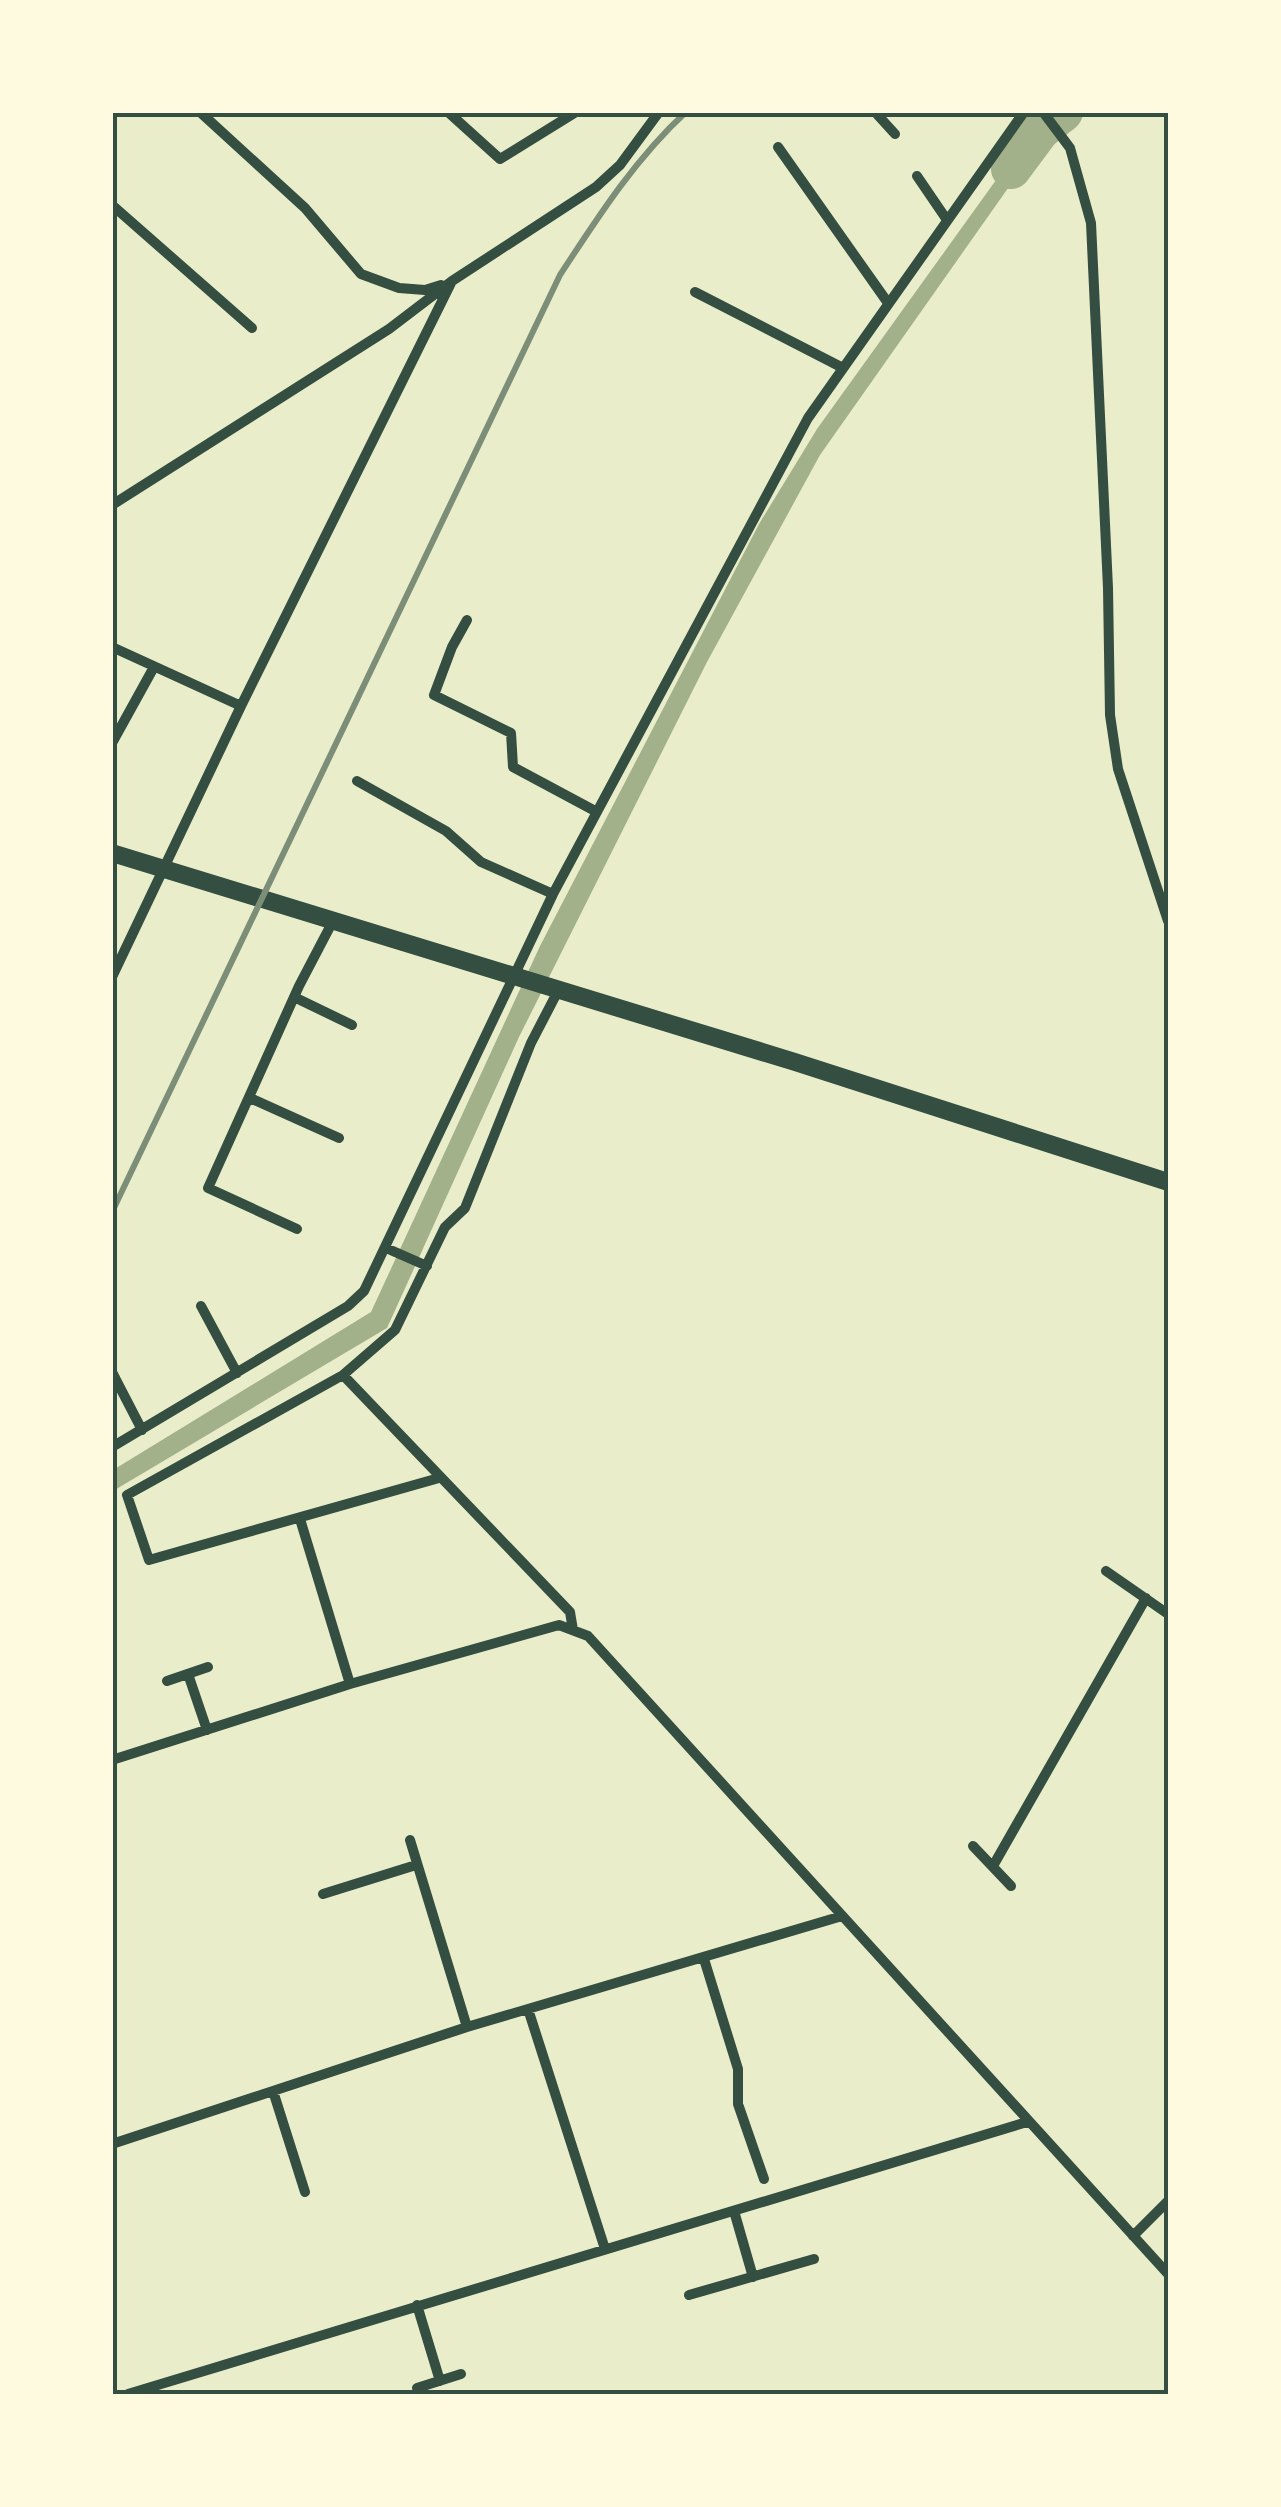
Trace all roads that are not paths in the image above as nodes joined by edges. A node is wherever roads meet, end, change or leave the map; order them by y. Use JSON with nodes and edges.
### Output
{"nodes":[{"id":1,"x":200,"y":112,"type":"edge"},
{"id":2,"x":448,"y":112,"type":"edge"},
{"id":3,"x":576,"y":112,"type":"edge"},
{"id":4,"x":659,"y":112,"type":"edge"},
{"id":5,"x":875,"y":112,"type":"edge"},
{"id":6,"x":1024,"y":112,"type":"edge"},
{"id":7,"x":1043,"y":112,"type":"edge"},
{"id":8,"x":895,"y":134,"type":"dead end"},
{"id":9,"x":778,"y":148,"type":"dead end"},
{"id":10,"x":916,"y":176,"type":"dead end"},
{"id":11,"x":112,"y":204,"type":"edge"},
{"id":12,"x":947,"y":220,"type":"junction"},
{"id":13,"x":452,"y":282,"type":"junction"},
{"id":14,"x":695,"y":292,"type":"dead end"},
{"id":15,"x":888,"y":303,"type":"junction"},
{"id":16,"x":252,"y":328,"type":"dead end"},
{"id":17,"x":843,"y":368,"type":"junction"},
{"id":18,"x":112,"y":505,"type":"edge"},
{"id":19,"x":467,"y":620,"type":"dead end"},
{"id":20,"x":112,"y":647,"type":"edge"},
{"id":21,"x":154,"y":667,"type":"junction"},
{"id":22,"x":241,"y":706,"type":"junction"},
{"id":23,"x":112,"y":742,"type":"edge"},
{"id":24,"x":357,"y":781,"type":"dead end"},
{"id":25,"x":597,"y":812,"type":"junction"},
{"id":26,"x":112,"y":852,"type":"edge"},
{"id":27,"x":166,"y":869,"type":"junction"},
{"id":28,"x":553,"y":894,"type":"junction"},
{"id":29,"x":333,"y":921,"type":"junction"},
{"id":30,"x":1168,"y":921,"type":"edge"},
{"id":31,"x":518,"y":976,"type":"junction"},
{"id":32,"x":112,"y":977,"type":"edge"},
{"id":33,"x":556,"y":988,"type":"junction"},
{"id":34,"x":294,"y":997,"type":"junction"},
{"id":35,"x":352,"y":1024,"type":"dead end"},
{"id":36,"x":250,"y":1098,"type":"junction"},
{"id":37,"x":339,"y":1138,"type":"dead end"},
{"id":38,"x":1168,"y":1182,"type":"edge"},
{"id":39,"x":297,"y":1229,"type":"dead end"},
{"id":40,"x":390,"y":1249,"type":"junction"},
{"id":41,"x":423,"y":1265,"type":"junction"},
{"id":42,"x":200,"y":1306,"type":"dead end"},
{"id":43,"x":112,"y":1372,"type":"edge"},
{"id":44,"x":237,"y":1372,"type":"junction"},
{"id":45,"x":343,"y":1375,"type":"junction"},
{"id":46,"x":142,"y":1430,"type":"junction"},
{"id":47,"x":112,"y":1448,"type":"edge"},
{"id":48,"x":438,"y":1478,"type":"junction"},
{"id":49,"x":300,"y":1518,"type":"junction"},
{"id":50,"x":1106,"y":1571,"type":"dead end"},
{"id":51,"x":1146,"y":1598,"type":"junction"},
{"id":52,"x":1168,"y":1614,"type":"edge"},
{"id":53,"x":572,"y":1630,"type":"junction"},
{"id":54,"x":208,"y":1667,"type":"dead end"},
{"id":55,"x":188,"y":1674,"type":"junction"},
{"id":56,"x":167,"y":1681,"type":"dead end"},
{"id":57,"x":350,"y":1684,"type":"junction"},
{"id":58,"x":207,"y":1730,"type":"junction"},
{"id":59,"x":112,"y":1760,"type":"edge"},
{"id":60,"x":410,"y":1840,"type":"dead end"},
{"id":61,"x":973,"y":1846,"type":"dead end"},
{"id":62,"x":416,"y":1865,"type":"junction"},
{"id":63,"x":993,"y":1866,"type":"junction"},
{"id":64,"x":1012,"y":1886,"type":"dead end"},
{"id":65,"x":323,"y":1894,"type":"dead end"},
{"id":66,"x":842,"y":1916,"type":"junction"},
{"id":67,"x":704,"y":1959,"type":"junction"},
{"id":68,"x":528,"y":2009,"type":"junction"},
{"id":69,"x":467,"y":2026,"type":"junction"},
{"id":70,"x":273,"y":2091,"type":"junction"},
{"id":71,"x":1027,"y":2122,"type":"junction"},
{"id":72,"x":112,"y":2144,"type":"edge"},
{"id":73,"x":764,"y":2178,"type":"dead end"},
{"id":74,"x":304,"y":2192,"type":"dead end"},
{"id":75,"x":1168,"y":2201,"type":"edge"},
{"id":76,"x":734,"y":2211,"type":"junction"},
{"id":77,"x":1133,"y":2236,"type":"junction"},
{"id":78,"x":605,"y":2249,"type":"junction"},
{"id":79,"x":814,"y":2259,"type":"dead end"},
{"id":80,"x":1168,"y":2274,"type":"edge"},
{"id":81,"x":753,"y":2276,"type":"junction"},
{"id":82,"x":689,"y":2295,"type":"dead end"},
{"id":83,"x":417,"y":2305,"type":"junction"},
{"id":84,"x":461,"y":2374,"type":"dead end"},
{"id":85,"x":440,"y":2381,"type":"junction"},
{"id":86,"x":418,"y":2388,"type":"dead end"},
{"id":87,"x":128,"y":2394,"type":"edge"}],
"edges":[{"from":1,"to":13,"type":"street"},
{"from":2,"to":3,"type":"street"},
{"from":4,"to":13,"type":"street"},
{"from":5,"to":8,"type":"street"},
{"from":6,"to":12,"type":"street"},
{"from":7,"to":30,"type":"street"},
{"from":9,"to":15,"type":"street"},
{"from":10,"to":12,"type":"street"},
{"from":11,"to":16,"type":"street"},
{"from":12,"to":15,"type":"street"},
{"from":13,"to":18,"type":"street"},
{"from":13,"to":22,"type":"street"},
{"from":14,"to":17,"type":"street"},
{"from":15,"to":17,"type":"street"},
{"from":17,"to":25,"type":"street"},
{"from":19,"to":25,"type":"street"},
{"from":20,"to":21,"type":"street"},
{"from":21,"to":22,"type":"street"},
{"from":21,"to":23,"type":"street"},
{"from":22,"to":27,"type":"street"},
{"from":24,"to":28,"type":"street"},
{"from":25,"to":28,"type":"street"},
{"from":26,"to":27,"type":"main road"},
{"from":27,"to":29,"type":"main road"},
{"from":27,"to":32,"type":"street"},
{"from":28,"to":31,"type":"street"},
{"from":29,"to":31,"type":"main road"},
{"from":29,"to":34,"type":"street"},
{"from":31,"to":33,"type":"main road"},
{"from":31,"to":40,"type":"street"},
{"from":33,"to":38,"type":"main road"},
{"from":33,"to":41,"type":"street"},
{"from":34,"to":35,"type":"street"},
{"from":34,"to":36,"type":"street"},
{"from":36,"to":37,"type":"street"},
{"from":36,"to":39,"type":"street"},
{"from":40,"to":41,"type":"street"},
{"from":40,"to":44,"type":"street"},
{"from":41,"to":45,"type":"street"},
{"from":42,"to":44,"type":"street"},
{"from":43,"to":46,"type":"street"},
{"from":44,"to":46,"type":"street"},
{"from":45,"to":48,"type":"street"},
{"from":45,"to":49,"type":"street"},
{"from":46,"to":47,"type":"street"},
{"from":48,"to":49,"type":"street"},
{"from":48,"to":53,"type":"street"},
{"from":49,"to":57,"type":"street"},
{"from":50,"to":51,"type":"street"},
{"from":51,"to":52,"type":"street"},
{"from":51,"to":63,"type":"street"},
{"from":53,"to":57,"type":"street"},
{"from":53,"to":66,"type":"street"},
{"from":54,"to":55,"type":"street"},
{"from":55,"to":56,"type":"street"},
{"from":55,"to":58,"type":"street"},
{"from":57,"to":58,"type":"street"},
{"from":58,"to":59,"type":"street"},
{"from":60,"to":62,"type":"street"},
{"from":61,"to":63,"type":"street"},
{"from":62,"to":65,"type":"street"},
{"from":62,"to":69,"type":"street"},
{"from":63,"to":64,"type":"street"},
{"from":66,"to":67,"type":"street"},
{"from":66,"to":71,"type":"street"},
{"from":67,"to":68,"type":"street"},
{"from":67,"to":73,"type":"street"},
{"from":68,"to":69,"type":"street"},
{"from":68,"to":78,"type":"street"},
{"from":69,"to":70,"type":"street"},
{"from":70,"to":72,"type":"street"},
{"from":70,"to":74,"type":"street"},
{"from":71,"to":76,"type":"street"},
{"from":71,"to":77,"type":"street"},
{"from":75,"to":77,"type":"street"},
{"from":76,"to":78,"type":"street"},
{"from":76,"to":81,"type":"street"},
{"from":77,"to":80,"type":"street"},
{"from":78,"to":83,"type":"street"},
{"from":79,"to":81,"type":"street"},
{"from":81,"to":82,"type":"street"},
{"from":83,"to":85,"type":"street"},
{"from":83,"to":87,"type":"street"},
{"from":84,"to":85,"type":"street"},
{"from":85,"to":86,"type":"street"}]}
